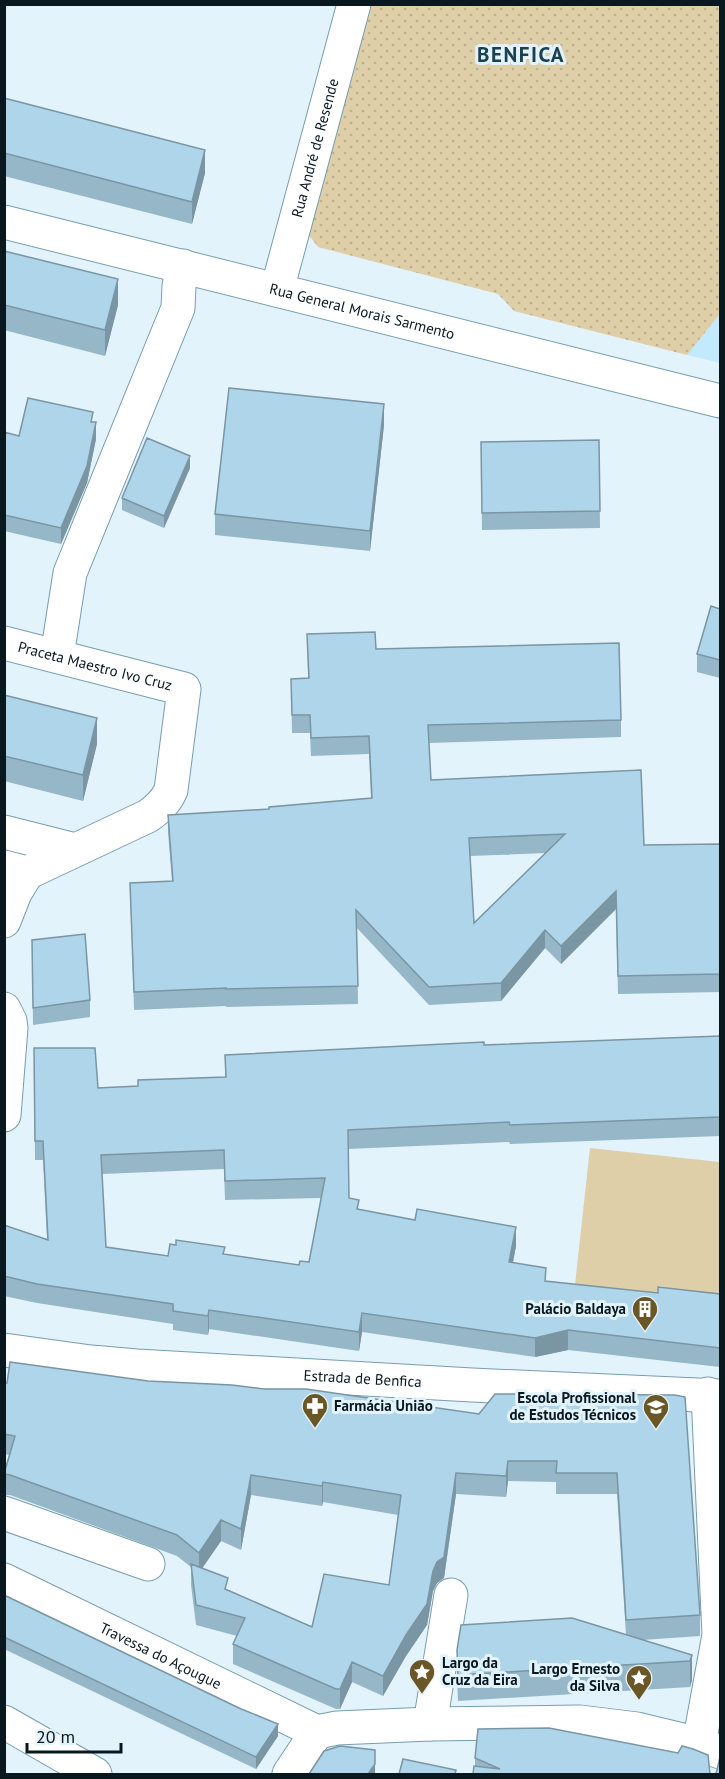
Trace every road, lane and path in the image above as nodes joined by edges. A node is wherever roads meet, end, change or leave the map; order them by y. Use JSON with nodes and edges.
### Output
{"nodes":[{"id":1,"x":354,"y":4,"type":"edge"},
{"id":2,"x":4,"y":222,"type":"edge"},
{"id":3,"x":183,"y":266,"type":"junction"},
{"id":4,"x":277,"y":290,"type":"junction"},
{"id":5,"x":720,"y":401,"type":"edge"},
{"id":6,"x":4,"y":643,"type":"edge"},
{"id":7,"x":57,"y":656,"type":"junction"},
{"id":8,"x":4,"y":832,"type":"edge"},
{"id":9,"x":75,"y":850,"type":"junction"},
{"id":10,"x":16,"y":870,"type":"edge"},
{"id":11,"x":4,"y":921,"type":"edge"},
{"id":12,"x":4,"y":1009,"type":"edge"},
{"id":13,"x":4,"y":1115,"type":"edge"},
{"id":14,"x":4,"y":1350,"type":"edge"},
{"id":15,"x":714,"y":1395,"type":"edge"},
{"id":16,"x":4,"y":1513,"type":"edge"},
{"id":17,"x":148,"y":1564,"type":"dead end"},
{"id":18,"x":719,"y":1565,"type":"edge"},
{"id":19,"x":4,"y":1580,"type":"edge"},
{"id":20,"x":452,"y":1595,"type":"dead end"},
{"id":21,"x":719,"y":1635,"type":"edge"},
{"id":22,"x":4,"y":1722,"type":"edge"},
{"id":23,"x":430,"y":1724,"type":"junction"},
{"id":24,"x":317,"y":1732,"type":"junction"},
{"id":25,"x":710,"y":1748,"type":"edge"},
{"id":26,"x":93,"y":1774,"type":"edge"},
{"id":27,"x":289,"y":1774,"type":"edge"}],
"edges":[{"from":1,"to":4,"type":"street","name":"Rua André de Resende"},
{"from":2,"to":3,"type":"street","name":"Rua General Morais Sarmento"},
{"from":3,"to":4,"type":"street","name":"Rua General Morais Sarmento"},
{"from":3,"to":7,"type":"street"},
{"from":4,"to":5,"type":"street","name":"Rua General Morais Sarmento"},
{"from":6,"to":7,"type":"street","name":"Praceta Maestro Ivo Cruz"},
{"from":7,"to":9,"type":"street","name":"Praceta Maestro Ivo Cruz"},
{"from":8,"to":9,"type":"street"},
{"from":9,"to":10,"type":"street"},
{"from":10,"to":11,"type":"street"},
{"from":12,"to":13,"type":"street"},
{"from":14,"to":15,"type":"street","name":"Estrada de Benfica"},
{"from":15,"to":18,"type":"street"},
{"from":16,"to":17,"type":"street"},
{"from":18,"to":21,"type":"street"},
{"from":19,"to":24,"type":"street","name":"Travessa do Açougue"},
{"from":20,"to":23,"type":"street"},
{"from":21,"to":25,"type":"street"},
{"from":22,"to":26,"type":"street"},
{"from":23,"to":24,"type":"street"},
{"from":23,"to":25,"type":"street"},
{"from":24,"to":27,"type":"street"}]}
